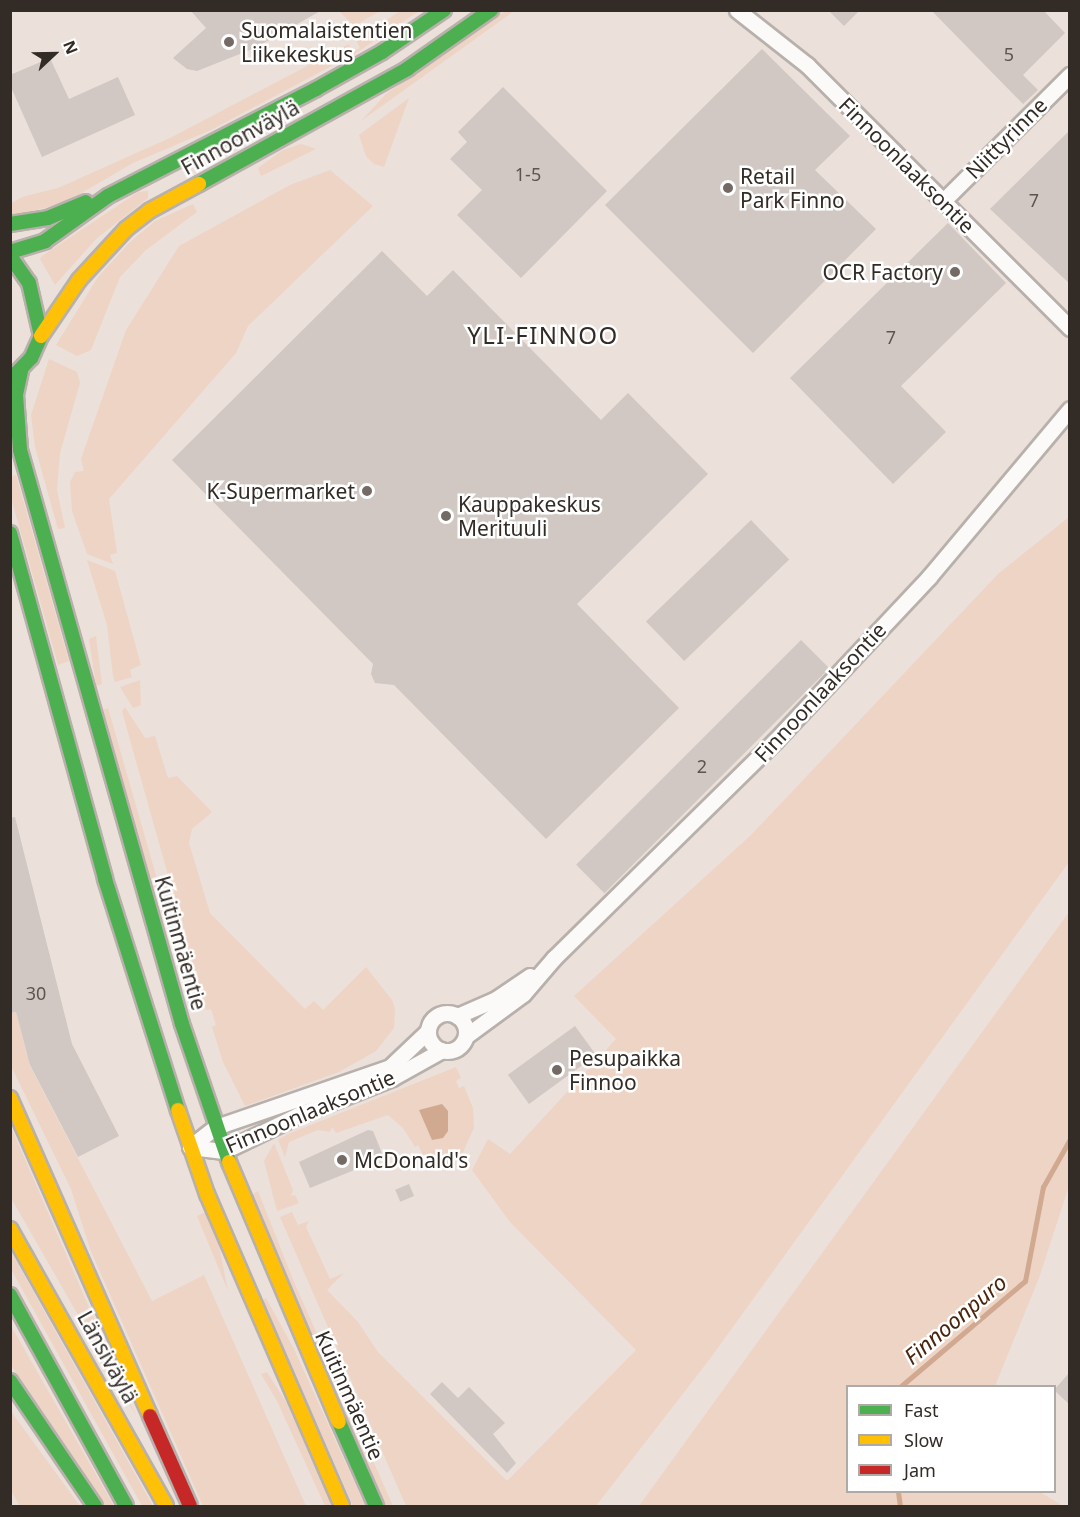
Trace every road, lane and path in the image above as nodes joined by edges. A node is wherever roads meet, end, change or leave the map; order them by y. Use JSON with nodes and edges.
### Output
{"nodes":[{"id":1,"x":444,"y":10,"type":"edge"},
{"id":2,"x":491,"y":10,"type":"edge"},
{"id":3,"x":737,"y":10,"type":"edge"},
{"id":4,"x":1070,"y":75,"type":"edge"},
{"id":5,"x":108,"y":196,"type":"junction"},
{"id":6,"x":943,"y":201,"type":"junction"},
{"id":7,"x":10,"y":224,"type":"edge"},
{"id":8,"x":10,"y":254,"type":"edge"},
{"id":9,"x":1070,"y":328,"type":"edge"},
{"id":10,"x":41,"y":336,"type":"junction"},
{"id":11,"x":16,"y":376,"type":"edge"},
{"id":12,"x":1070,"y":409,"type":"edge"},
{"id":13,"x":10,"y":533,"type":"edge"},
{"id":14,"x":554,"y":958,"type":"junction"},
{"id":15,"x":457,"y":1016,"type":"junction"},
{"id":16,"x":428,"y":1031,"type":"junction"},
{"id":17,"x":466,"y":1036,"type":"junction"},
{"id":18,"x":442,"y":1050,"type":"junction"},
{"id":19,"x":10,"y":1098,"type":"edge"},
{"id":20,"x":10,"y":1105,"type":"edge"},
{"id":21,"x":24,"y":1125,"type":"junction"},
{"id":22,"x":216,"y":1127,"type":"junction"},
{"id":23,"x":190,"y":1148,"type":"junction"},
{"id":24,"x":224,"y":1151,"type":"junction"},
{"id":25,"x":10,"y":1229,"type":"edge"},
{"id":26,"x":10,"y":1294,"type":"edge"},
{"id":27,"x":10,"y":1381,"type":"edge"},
{"id":28,"x":95,"y":1506,"type":"edge"},
{"id":29,"x":126,"y":1506,"type":"edge"},
{"id":30,"x":166,"y":1506,"type":"edge"},
{"id":31,"x":190,"y":1506,"type":"edge"},
{"id":32,"x":342,"y":1506,"type":"edge"},
{"id":33,"x":375,"y":1506,"type":"edge"}],
"edges":[{"from":1,"to":5,"type":"main road","name":"Finnoonväylä"},
{"from":2,"to":10,"type":"main road","name":"Finnoonväylä"},
{"from":3,"to":6,"type":"street","name":"Finnoonlaaksontie"},
{"from":4,"to":6,"type":"street","name":"Niittyrinne"},
{"from":5,"to":7,"type":"main road"},
{"from":5,"to":8,"type":"main road","name":"Finnoonväylä"},
{"from":6,"to":9,"type":"street","name":"Finnoonlaaksontie"},
{"from":8,"to":10,"type":"main road"},
{"from":10,"to":11,"type":"main road","name":"Finnoonväylä"},
{"from":11,"to":22,"type":"main road","name":"Kuitinmäentie"},
{"from":12,"to":14,"type":"street","name":"Finnoonlaaksontie"},
{"from":13,"to":23,"type":"main road"},
{"from":14,"to":15,"type":"street","name":"Finnoonlaaksontie"},
{"from":14,"to":17,"type":"street","name":"Finnoonlaaksontie"},
{"from":15,"to":16,"type":"street"},
{"from":15,"to":17,"type":"street"},
{"from":16,"to":18,"type":"street"},
{"from":16,"to":22,"type":"street","name":"Finnoonlaaksontie"},
{"from":17,"to":18,"type":"street"},
{"from":18,"to":24,"type":"street","name":"Finnoonlaaksontie"},
{"from":19,"to":21,"type":"main road"},
{"from":20,"to":21,"type":"main road"},
{"from":21,"to":31,"type":"main road"},
{"from":22,"to":23,"type":"street","name":"Finnoonlaaksontie"},
{"from":22,"to":24,"type":"main road","name":"Kuitinmäentie"},
{"from":23,"to":24,"type":"street","name":"Finnoonlaaksontie"},
{"from":23,"to":32,"type":"main road"},
{"from":24,"to":33,"type":"main road","name":"Kuitinmäentie"},
{"from":25,"to":30,"type":"main road","name":"Länsiväylä"},
{"from":26,"to":29,"type":"main road"},
{"from":27,"to":28,"type":"main road"}]}
